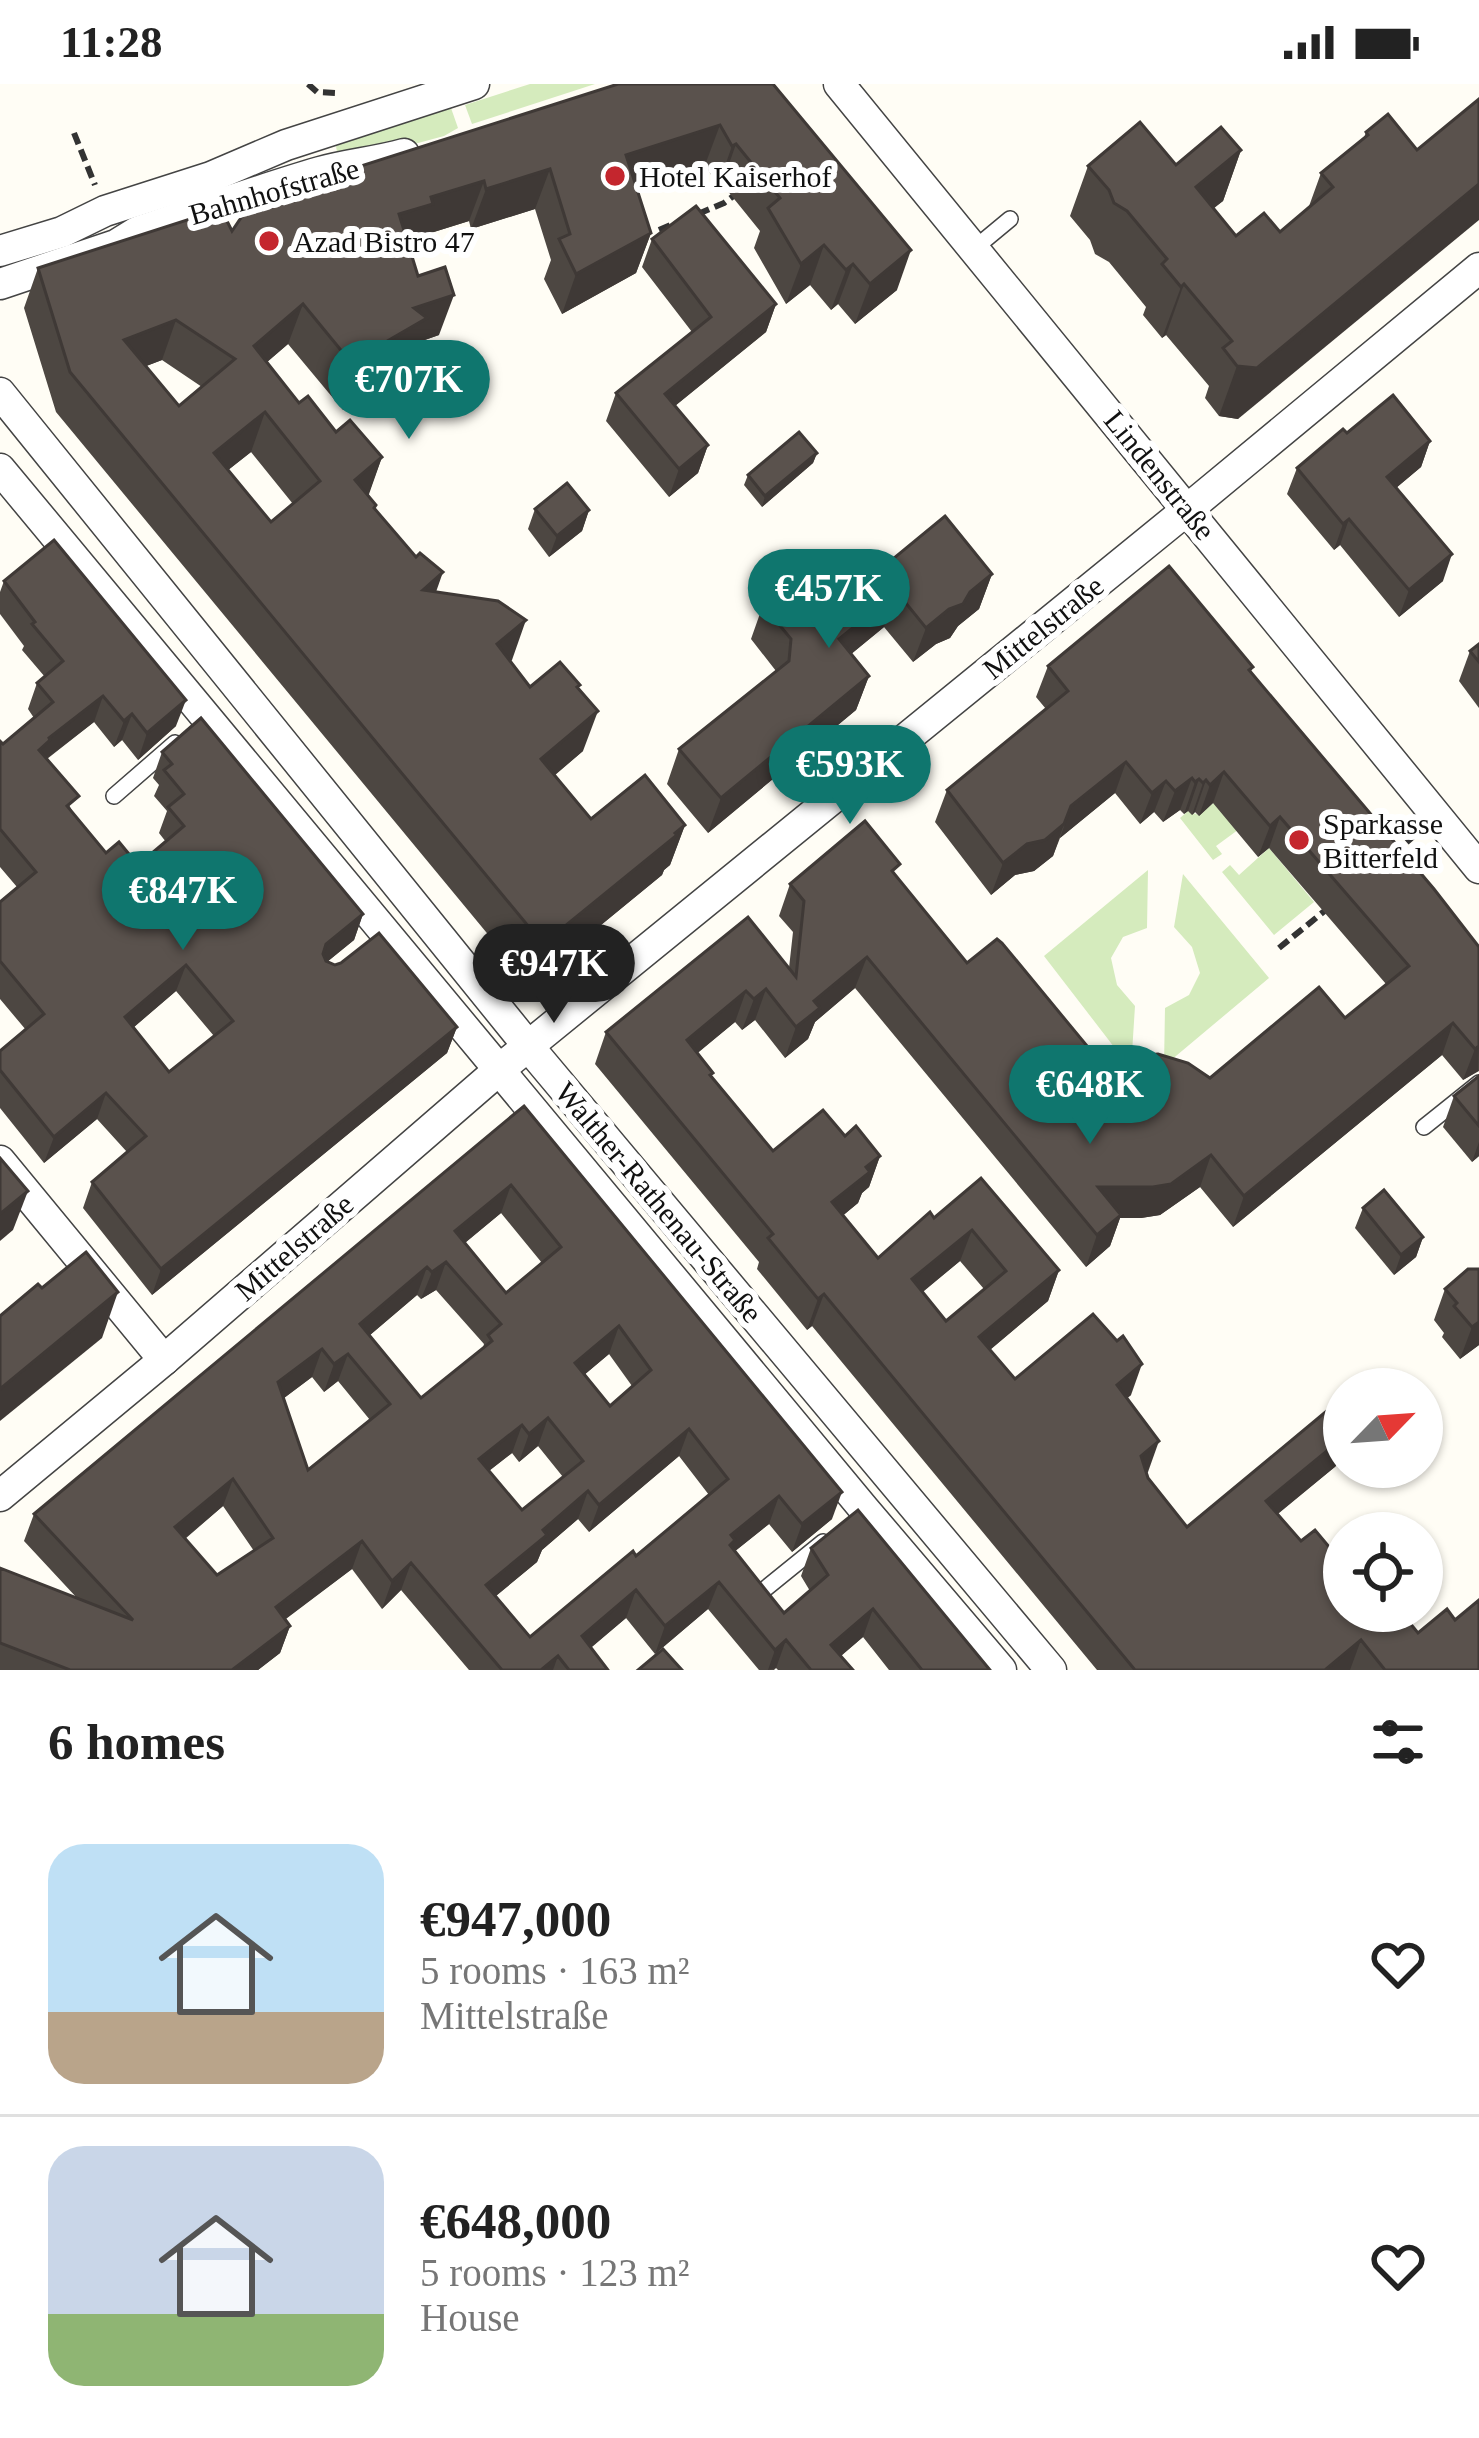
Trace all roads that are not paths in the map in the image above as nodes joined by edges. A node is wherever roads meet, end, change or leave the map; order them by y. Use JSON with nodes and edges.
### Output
{"nodes":[{"id":1,"x":474,"y":84,"type":"edge"},
{"id":2,"x":839,"y":84,"type":"edge"},
{"id":3,"x":427,"y":146,"type":"edge"},
{"id":4,"x":1010,"y":219,"type":"dead end"},
{"id":5,"x":975,"y":248,"type":"junction"},
{"id":6,"x":0,"y":251,"type":"edge"},
{"id":7,"x":1479,"y":268,"type":"edge"},
{"id":8,"x":0,"y":284,"type":"edge"},
{"id":9,"x":0,"y":393,"type":"edge"},
{"id":10,"x":0,"y":469,"type":"edge"},
{"id":11,"x":1188,"y":509,"type":"junction"},
{"id":12,"x":206,"y":717,"type":"junction"},
{"id":13,"x":113,"y":796,"type":"dead end"},
{"id":14,"x":1479,"y":868,"type":"edge"},
{"id":15,"x":528,"y":1046,"type":"junction"},
{"id":16,"x":500,"y":1069,"type":"junction"},
{"id":17,"x":1479,"y":1083,"type":"edge"},
{"id":18,"x":1424,"y":1127,"type":"dead end"},
{"id":19,"x":0,"y":1161,"type":"edge"},
{"id":20,"x":164,"y":1360,"type":"junction"},
{"id":21,"x":0,"y":1496,"type":"edge"},
{"id":22,"x":831,"y":1536,"type":"edge"},
{"id":23,"x":765,"y":1589,"type":"edge"},
{"id":24,"x":1001,"y":1670,"type":"edge"},
{"id":25,"x":1051,"y":1670,"type":"edge"}],
"edges":[{"from":1,"to":6,"type":"street","name":"Bahnhofstraße"},
{"from":2,"to":5,"type":"street","name":"Lindenstraße"},
{"from":3,"to":8,"type":"street","name":"Bahnhofstraße"},
{"from":4,"to":5,"type":"lane"},
{"from":5,"to":11,"type":"street","name":"Lindenstraße"},
{"from":7,"to":11,"type":"street","name":"Mittelstraße"},
{"from":9,"to":15,"type":"street","name":"Walther-Rathenau-Straße"},
{"from":10,"to":12,"type":"street","name":"Walther-Rathenau-Straße"},
{"from":11,"to":14,"type":"street","name":"Lindenstraße"},
{"from":11,"to":15,"type":"street","name":"Mittelstraße"},
{"from":12,"to":13,"type":"lane"},
{"from":12,"to":16,"type":"street","name":"Walther-Rathenau-Straße"},
{"from":15,"to":16,"type":"street","name":"Mittelstraße"},
{"from":15,"to":25,"type":"street","name":"Walther-Rathenau-Straße"},
{"from":16,"to":20,"type":"street","name":"Mittelstraße"},
{"from":16,"to":24,"type":"street","name":"Walther-Rathenau-Straße"},
{"from":17,"to":18,"type":"lane"},
{"from":19,"to":20,"type":"street"},
{"from":20,"to":21,"type":"street","name":"Mittelstraße"},
{"from":22,"to":23,"type":"lane"}]}
